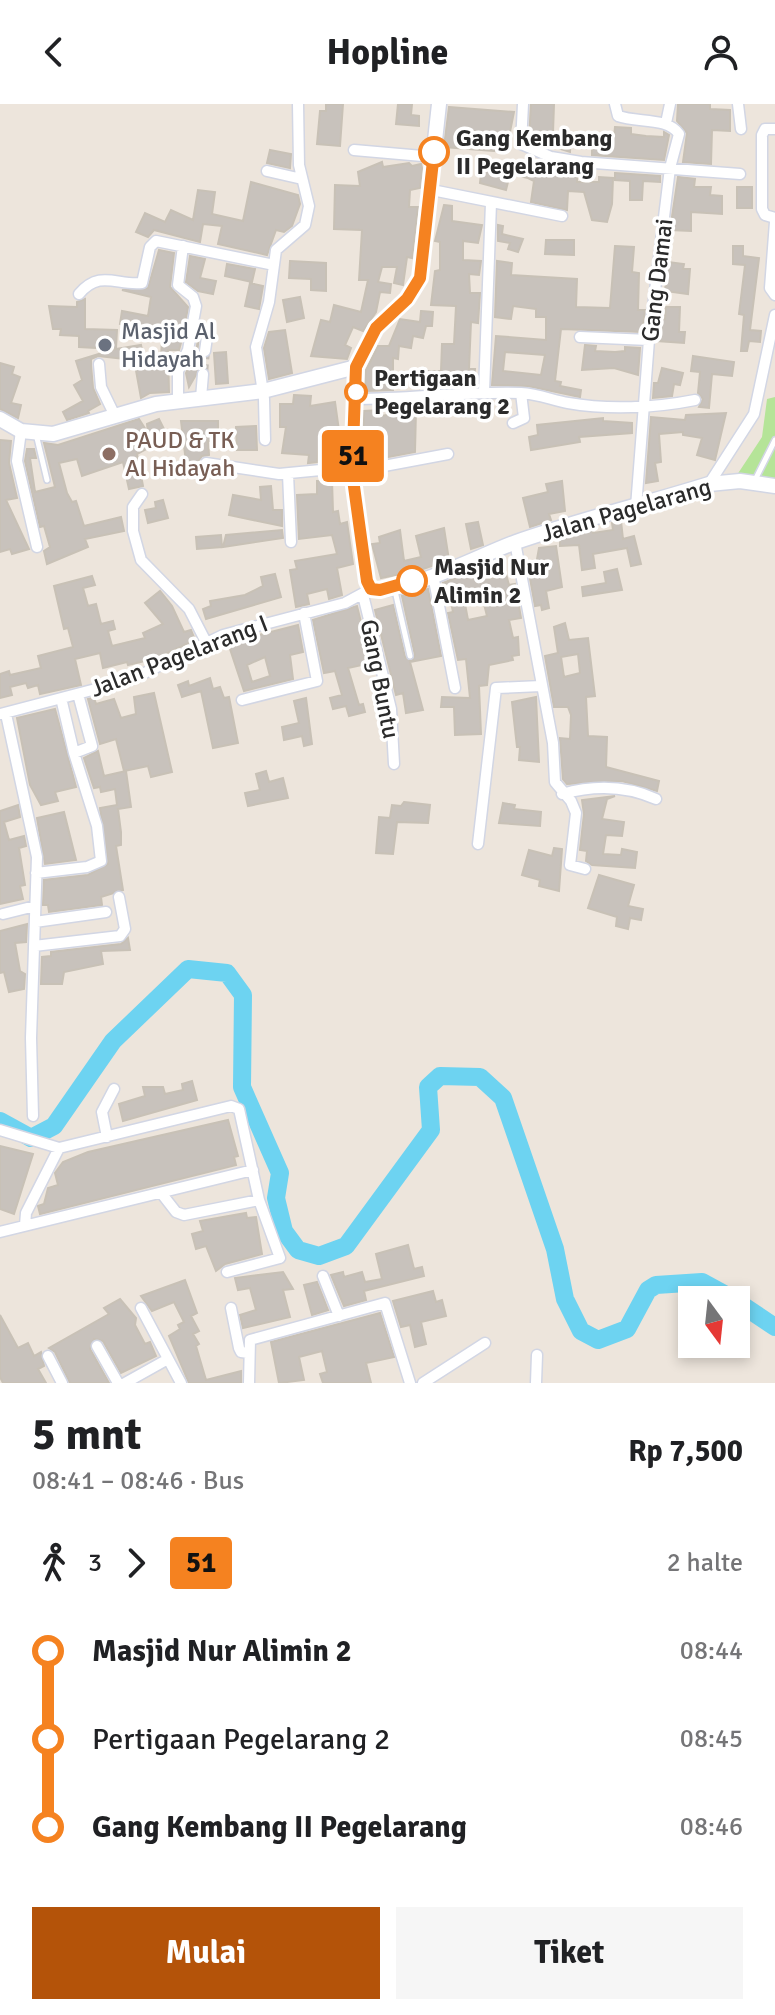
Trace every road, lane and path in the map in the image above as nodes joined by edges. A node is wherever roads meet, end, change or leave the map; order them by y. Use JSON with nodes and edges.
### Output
{"nodes":[{"id":1,"x":298,"y":104,"type":"edge"},
{"id":2,"x":439,"y":104,"type":"edge"},
{"id":3,"x":523,"y":104,"type":"edge"},
{"id":4,"x":615,"y":104,"type":"edge"},
{"id":5,"x":670,"y":104,"type":"edge"},
{"id":6,"x":738,"y":104,"type":"edge"},
{"id":7,"x":666,"y":123,"type":"junction"},
{"id":8,"x":741,"y":129,"type":"dead end"},
{"id":9,"x":775,"y":129,"type":"edge"},
{"id":10,"x":354,"y":150,"type":"dead end"},
{"id":11,"x":434,"y":157,"type":"junction"},
{"id":12,"x":670,"y":168,"type":"junction"},
{"id":13,"x":267,"y":171,"type":"dead end"},
{"id":14,"x":740,"y":174,"type":"dead end"},
{"id":15,"x":302,"y":179,"type":"junction"},
{"id":16,"x":432,"y":190,"type":"junction"},
{"id":17,"x":491,"y":203,"type":"junction"},
{"id":18,"x":562,"y":216,"type":"dead end"},
{"id":19,"x":775,"y":220,"type":"edge"},
{"id":20,"x":183,"y":246,"type":"junction"},
{"id":21,"x":274,"y":265,"type":"junction"},
{"id":22,"x":79,"y":294,"type":"dead end"},
{"id":23,"x":775,"y":295,"type":"edge"},
{"id":24,"x":775,"y":315,"type":"edge"},
{"id":25,"x":207,"y":337,"type":"dead end"},
{"id":26,"x":580,"y":337,"type":"dead end"},
{"id":27,"x":649,"y":340,"type":"junction"},
{"id":28,"x":205,"y":351,"type":"tunnel mouth"},
{"id":29,"x":99,"y":364,"type":"dead end"},
{"id":30,"x":356,"y":367,"type":"junction"},
{"id":31,"x":203,"y":374,"type":"tunnel mouth"},
{"id":32,"x":263,"y":391,"type":"junction"},
{"id":33,"x":484,"y":392,"type":"junction"},
{"id":34,"x":521,"y":393,"type":"junction"},
{"id":35,"x":201,"y":398,"type":"junction"},
{"id":36,"x":356,"y":399,"type":"junction"},
{"id":37,"x":695,"y":400,"type":"dead end"},
{"id":38,"x":178,"y":401,"type":"junction"},
{"id":39,"x":646,"y":406,"type":"junction"},
{"id":40,"x":115,"y":416,"type":"junction"},
{"id":41,"x":0,"y":419,"type":"edge"},
{"id":42,"x":513,"y":423,"type":"dead end"},
{"id":43,"x":29,"y":432,"type":"junction"},
{"id":44,"x":265,"y":440,"type":"dead end"},
{"id":45,"x":775,"y":440,"type":"edge"},
{"id":46,"x":448,"y":454,"type":"dead end"},
{"id":47,"x":206,"y":463,"type":"dead end"},
{"id":48,"x":352,"y":470,"type":"junction"},
{"id":49,"x":288,"y":474,"type":"junction"},
{"id":50,"x":47,"y":480,"type":"dead end"},
{"id":51,"x":754,"y":483,"type":"junction"},
{"id":52,"x":709,"y":484,"type":"junction"},
{"id":53,"x":775,"y":486,"type":"edge"},
{"id":54,"x":142,"y":494,"type":"dead end"},
{"id":55,"x":636,"y":507,"type":"junction"},
{"id":56,"x":291,"y":542,"type":"dead end"},
{"id":57,"x":515,"y":542,"type":"junction"},
{"id":58,"x":37,"y":547,"type":"dead end"},
{"id":59,"x":433,"y":575,"type":"junction"},
{"id":60,"x":394,"y":586,"type":"junction"},
{"id":61,"x":367,"y":592,"type":"junction"},
{"id":62,"x":304,"y":613,"type":"junction"},
{"id":63,"x":206,"y":642,"type":"junction"},
{"id":64,"x":410,"y":656,"type":"dead end"},
{"id":65,"x":541,"y":686,"type":"junction"},
{"id":66,"x":455,"y":688,"type":"dead end"},
{"id":67,"x":78,"y":694,"type":"junction"},
{"id":68,"x":61,"y":698,"type":"junction"},
{"id":69,"x":242,"y":700,"type":"dead end"},
{"id":70,"x":3,"y":714,"type":"edge"},
{"id":71,"x":74,"y":753,"type":"junction"},
{"id":72,"x":394,"y":764,"type":"dead end"},
{"id":73,"x":562,"y":794,"type":"junction"},
{"id":74,"x":656,"y":799,"type":"dead end"},
{"id":75,"x":478,"y":844,"type":"dead end"},
{"id":76,"x":585,"y":869,"type":"dead end"},
{"id":77,"x":36,"y":873,"type":"junction"},
{"id":78,"x":119,"y":897,"type":"dead end"},
{"id":79,"x":35,"y":906,"type":"junction"},
{"id":80,"x":106,"y":912,"type":"dead end"},
{"id":81,"x":3,"y":914,"type":"dead end"},
{"id":82,"x":35,"y":922,"type":"junction"},
{"id":83,"x":34,"y":946,"type":"junction"},
{"id":84,"x":114,"y":1089,"type":"dead end"},
{"id":85,"x":33,"y":1116,"type":"dead end"},
{"id":86,"x":0,"y":1130,"type":"edge"},
{"id":87,"x":107,"y":1137,"type":"junction"},
{"id":88,"x":59,"y":1148,"type":"junction"},
{"id":89,"x":253,"y":1170,"type":"junction"},
{"id":90,"x":162,"y":1194,"type":"junction"},
{"id":91,"x":259,"y":1200,"type":"junction"},
{"id":92,"x":25,"y":1225,"type":"junction"},
{"id":93,"x":0,"y":1232,"type":"edge"},
{"id":94,"x":227,"y":1272,"type":"dead end"},
{"id":95,"x":323,"y":1276,"type":"dead end"},
{"id":96,"x":141,"y":1308,"type":"dead end"},
{"id":97,"x":231,"y":1308,"type":"dead end"},
{"id":98,"x":339,"y":1316,"type":"junction"},
{"id":99,"x":485,"y":1343,"type":"dead end"},
{"id":100,"x":97,"y":1346,"type":"dead end"},
{"id":101,"x":249,"y":1353,"type":"junction"},
{"id":102,"x":537,"y":1355,"type":"dead end"},
{"id":103,"x":48,"y":1356,"type":"dead end"},
{"id":104,"x":168,"y":1359,"type":"junction"},
{"id":105,"x":62,"y":1383,"type":"edge"},
{"id":106,"x":118,"y":1383,"type":"edge"},
{"id":107,"x":125,"y":1383,"type":"edge"},
{"id":108,"x":181,"y":1383,"type":"edge"},
{"id":109,"x":249,"y":1383,"type":"edge"},
{"id":110,"x":410,"y":1383,"type":"edge"},
{"id":111,"x":423,"y":1383,"type":"edge"},
{"id":112,"x":536,"y":1383,"type":"edge"}],
"edges":[{"from":1,"to":15,"type":"street"},
{"from":2,"to":11,"type":"street"},
{"from":3,"to":12,"type":"street"},
{"from":4,"to":7,"type":"street"},
{"from":5,"to":7,"type":"street"},
{"from":6,"to":8,"type":"street"},
{"from":7,"to":12,"type":"street","name":"Gang Damai"},
{"from":9,"to":19,"type":"street"},
{"from":10,"to":11,"type":"street"},
{"from":11,"to":16,"type":"street"},
{"from":12,"to":14,"type":"street"},
{"from":12,"to":27,"type":"street","name":"Gang Damai"},
{"from":13,"to":15,"type":"street"},
{"from":15,"to":21,"type":"street"},
{"from":16,"to":17,"type":"street"},
{"from":16,"to":30,"type":"street"},
{"from":17,"to":18,"type":"street"},
{"from":17,"to":33,"type":"street"},
{"from":19,"to":23,"type":"street"},
{"from":20,"to":21,"type":"street"},
{"from":20,"to":22,"type":"street"},
{"from":20,"to":38,"type":"street"},
{"from":21,"to":32,"type":"street"},
{"from":24,"to":52,"type":"street"},
{"from":25,"to":28,"type":"street"},
{"from":26,"to":27,"type":"street"},
{"from":27,"to":39,"type":"street","name":"Gang Damai"},
{"from":29,"to":40,"type":"street"},
{"from":30,"to":32,"type":"street"},
{"from":30,"to":36,"type":"street"},
{"from":31,"to":35,"type":"street"},
{"from":32,"to":35,"type":"street"},
{"from":32,"to":44,"type":"street"},
{"from":33,"to":34,"type":"street"},
{"from":33,"to":36,"type":"street"},
{"from":34,"to":39,"type":"street"},
{"from":34,"to":42,"type":"street"},
{"from":35,"to":38,"type":"street"},
{"from":36,"to":48,"type":"street"},
{"from":37,"to":39,"type":"street"},
{"from":38,"to":40,"type":"street"},
{"from":39,"to":55,"type":"street","name":"Gang Damai"},
{"from":40,"to":43,"type":"street"},
{"from":41,"to":43,"type":"street"},
{"from":43,"to":50,"type":"lane"},
{"from":43,"to":58,"type":"street"},
{"from":45,"to":51,"type":"lane"},
{"from":46,"to":48,"type":"street"},
{"from":47,"to":49,"type":"street"},
{"from":48,"to":49,"type":"street"},
{"from":48,"to":61,"type":"street"},
{"from":49,"to":56,"type":"street"},
{"from":51,"to":52,"type":"street","name":"Jalan Pagelarang"},
{"from":51,"to":53,"type":"street","name":"Jalan Pagelarang"},
{"from":52,"to":55,"type":"street","name":"Jalan Pagelarang"},
{"from":54,"to":63,"type":"street"},
{"from":55,"to":57,"type":"street","name":"Jalan Pagelarang"},
{"from":57,"to":59,"type":"street","name":"Jalan Pagelarang"},
{"from":57,"to":65,"type":"street"},
{"from":59,"to":60,"type":"street","name":"Jalan Pagelarang"},
{"from":59,"to":66,"type":"street"},
{"from":60,"to":61,"type":"street","name":"Jalan Pagelarang"},
{"from":60,"to":64,"type":"lane"},
{"from":61,"to":62,"type":"street","name":"Jalan Pagelarang I"},
{"from":61,"to":72,"type":"street","name":"Gang Buntu"},
{"from":62,"to":63,"type":"street","name":"Jalan Pagelarang I"},
{"from":62,"to":69,"type":"street"},
{"from":63,"to":67,"type":"street","name":"Jalan Pagelarang I"},
{"from":65,"to":73,"type":"street"},
{"from":65,"to":75,"type":"street"},
{"from":67,"to":68,"type":"street","name":"Jalan Pagelarang I"},
{"from":67,"to":71,"type":"street"},
{"from":68,"to":70,"type":"street","name":"Jalan Pagelarang I"},
{"from":68,"to":71,"type":"street"},
{"from":70,"to":77,"type":"street","name":"Jalan Pagelarang I"},
{"from":71,"to":77,"type":"street"},
{"from":73,"to":74,"type":"street"},
{"from":73,"to":76,"type":"street"},
{"from":77,"to":79,"type":"street","name":"Jalan Pagelarang I"},
{"from":78,"to":83,"type":"street"},
{"from":79,"to":81,"type":"street"},
{"from":79,"to":82,"type":"street","name":"Jalan Pagelarang I"},
{"from":80,"to":82,"type":"street"},
{"from":82,"to":83,"type":"street","name":"Jalan Pagelarang I"},
{"from":83,"to":85,"type":"street","name":"Jalan Pagelarang I"},
{"from":84,"to":87,"type":"street"},
{"from":86,"to":88,"type":"street"},
{"from":87,"to":88,"type":"street"},
{"from":87,"to":89,"type":"street"},
{"from":88,"to":92,"type":"street"},
{"from":89,"to":90,"type":"street"},
{"from":89,"to":91,"type":"street"},
{"from":90,"to":91,"type":"street"},
{"from":90,"to":92,"type":"street"},
{"from":91,"to":94,"type":"street"},
{"from":92,"to":93,"type":"street"},
{"from":95,"to":98,"type":"street"},
{"from":96,"to":104,"type":"street"},
{"from":97,"to":101,"type":"street"},
{"from":98,"to":101,"type":"street"},
{"from":98,"to":110,"type":"street"},
{"from":99,"to":111,"type":"street"},
{"from":100,"to":106,"type":"street"},
{"from":101,"to":109,"type":"street"},
{"from":102,"to":112,"type":"street"},
{"from":103,"to":105,"type":"street"},
{"from":104,"to":107,"type":"street"},
{"from":104,"to":108,"type":"street"}]}
